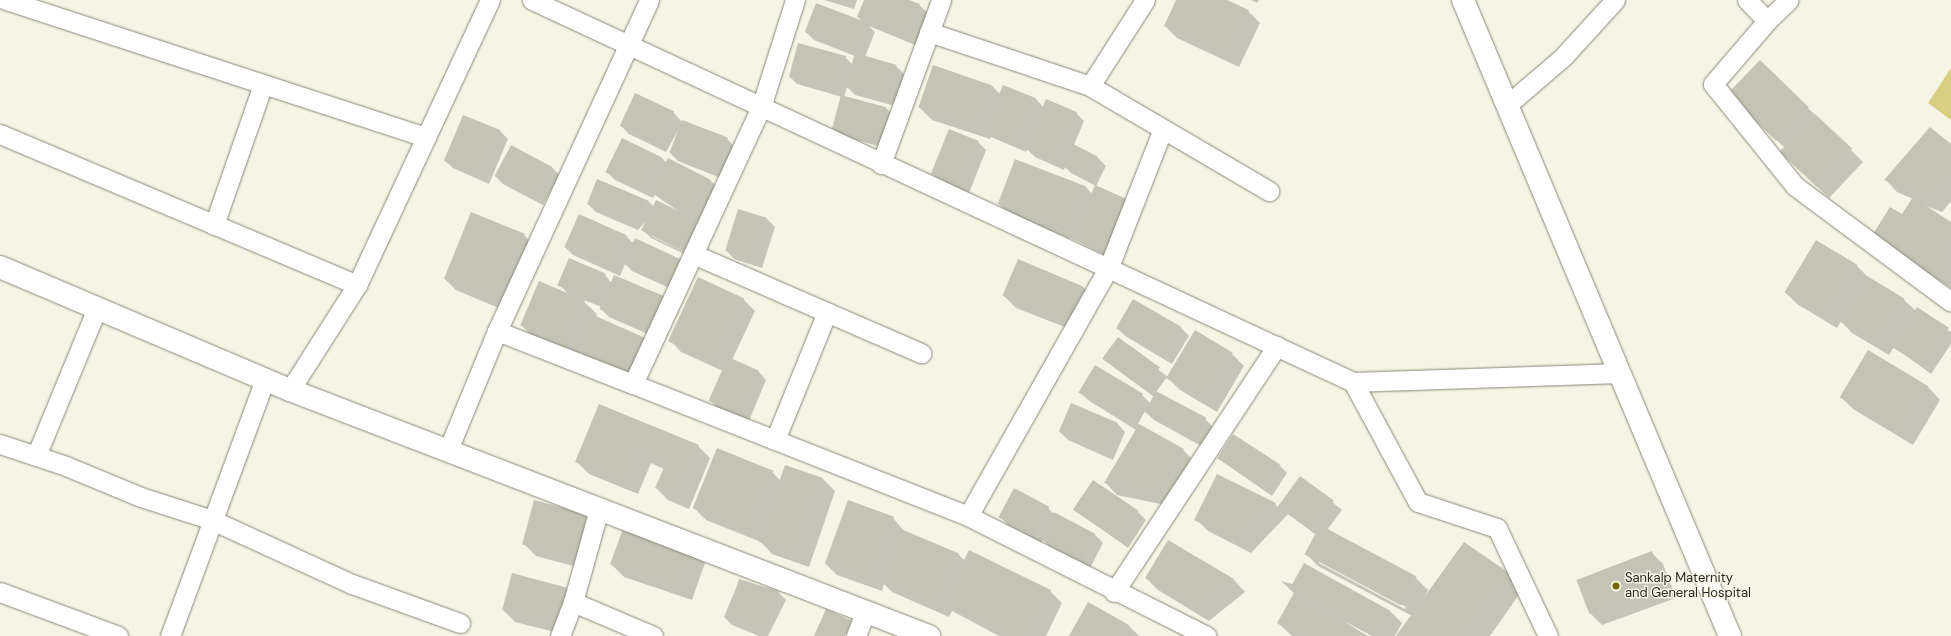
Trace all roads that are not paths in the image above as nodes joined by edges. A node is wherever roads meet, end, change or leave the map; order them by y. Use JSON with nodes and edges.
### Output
{"nodes":[{"id":1,"x":6,"y":0,"type":"edge"},
{"id":2,"x":490,"y":0,"type":"edge"},
{"id":3,"x":532,"y":0,"type":"edge"},
{"id":4,"x":649,"y":0,"type":"edge"},
{"id":5,"x":795,"y":0,"type":"edge"},
{"id":6,"x":941,"y":0,"type":"edge"},
{"id":7,"x":1146,"y":0,"type":"edge"},
{"id":8,"x":1463,"y":0,"type":"edge"},
{"id":9,"x":1615,"y":0,"type":"edge"},
{"id":10,"x":1747,"y":0,"type":"edge"},
{"id":11,"x":1789,"y":0,"type":"edge"},
{"id":12,"x":1767,"y":21,"type":"junction"},
{"id":13,"x":929,"y":32,"type":"junction"},
{"id":14,"x":629,"y":46,"type":"junction"},
{"id":15,"x":263,"y":84,"type":"junction"},
{"id":16,"x":1090,"y":86,"type":"junction"},
{"id":17,"x":1507,"y":105,"type":"junction"},
{"id":18,"x":761,"y":107,"type":"junction"},
{"id":19,"x":1163,"y":128,"type":"junction"},
{"id":20,"x":0,"y":134,"type":"edge"},
{"id":21,"x":426,"y":137,"type":"junction"},
{"id":22,"x":881,"y":164,"type":"junction"},
{"id":23,"x":1269,"y":191,"type":"dead end"},
{"id":24,"x":214,"y":225,"type":"junction"},
{"id":25,"x":693,"y":254,"type":"junction"},
{"id":26,"x":0,"y":266,"type":"edge"},
{"id":27,"x":1108,"y":269,"type":"junction"},
{"id":28,"x":357,"y":285,"type":"junction"},
{"id":29,"x":1951,"y":302,"type":"edge"},
{"id":30,"x":97,"y":308,"type":"junction"},
{"id":31,"x":827,"y":312,"type":"junction"},
{"id":32,"x":497,"y":331,"type":"junction"},
{"id":33,"x":1276,"y":346,"type":"junction"},
{"id":34,"x":922,"y":353,"type":"dead end"},
{"id":35,"x":1620,"y":373,"type":"junction"},
{"id":36,"x":265,"y":379,"type":"junction"},
{"id":37,"x":1353,"y":382,"type":"junction"},
{"id":38,"x":633,"y":384,"type":"junction"},
{"id":39,"x":290,"y":390,"type":"junction"},
{"id":40,"x":775,"y":440,"type":"junction"},
{"id":41,"x":0,"y":444,"type":"edge"},
{"id":42,"x":448,"y":450,"type":"junction"},
{"id":43,"x":36,"y":456,"type":"junction"},
{"id":44,"x":599,"y":509,"type":"junction"},
{"id":45,"x":968,"y":516,"type":"junction"},
{"id":46,"x":212,"y":520,"type":"junction"},
{"id":47,"x":0,"y":592,"type":"edge"},
{"id":48,"x":1114,"y":592,"type":"junction"},
{"id":49,"x":573,"y":602,"type":"junction"},
{"id":50,"x":865,"y":612,"type":"junction"},
{"id":51,"x":460,"y":623,"type":"dead end"},
{"id":52,"x":118,"y":636,"type":"edge"},
{"id":53,"x":170,"y":636,"type":"edge"},
{"id":54,"x":560,"y":636,"type":"edge"},
{"id":55,"x":653,"y":636,"type":"edge"},
{"id":56,"x":856,"y":636,"type":"edge"},
{"id":57,"x":929,"y":636,"type":"edge"},
{"id":58,"x":1207,"y":636,"type":"edge"},
{"id":59,"x":1548,"y":636,"type":"edge"},
{"id":60,"x":1730,"y":636,"type":"edge"}],
"edges":[{"from":1,"to":15,"type":"street"},
{"from":2,"to":21,"type":"street"},
{"from":3,"to":14,"type":"street"},
{"from":4,"to":14,"type":"street"},
{"from":5,"to":18,"type":"street"},
{"from":6,"to":13,"type":"street"},
{"from":7,"to":16,"type":"street"},
{"from":8,"to":17,"type":"street"},
{"from":9,"to":17,"type":"street"},
{"from":10,"to":12,"type":"street"},
{"from":11,"to":12,"type":"street"},
{"from":12,"to":29,"type":"street"},
{"from":13,"to":16,"type":"street"},
{"from":13,"to":22,"type":"street"},
{"from":14,"to":18,"type":"street"},
{"from":14,"to":32,"type":"street"},
{"from":15,"to":21,"type":"street"},
{"from":15,"to":24,"type":"street"},
{"from":16,"to":19,"type":"street"},
{"from":17,"to":35,"type":"street"},
{"from":18,"to":22,"type":"street"},
{"from":18,"to":25,"type":"street"},
{"from":19,"to":23,"type":"street"},
{"from":19,"to":27,"type":"street"},
{"from":20,"to":24,"type":"street"},
{"from":21,"to":28,"type":"street"},
{"from":22,"to":27,"type":"street"},
{"from":24,"to":28,"type":"street"},
{"from":25,"to":31,"type":"street"},
{"from":25,"to":38,"type":"street"},
{"from":26,"to":30,"type":"street"},
{"from":27,"to":33,"type":"street"},
{"from":27,"to":45,"type":"street"},
{"from":28,"to":39,"type":"street"},
{"from":30,"to":36,"type":"street"},
{"from":30,"to":43,"type":"street"},
{"from":31,"to":34,"type":"street"},
{"from":31,"to":40,"type":"street"},
{"from":32,"to":38,"type":"street"},
{"from":32,"to":42,"type":"street"},
{"from":33,"to":37,"type":"street"},
{"from":33,"to":48,"type":"street"},
{"from":35,"to":37,"type":"street"},
{"from":35,"to":60,"type":"street"},
{"from":36,"to":39,"type":"street"},
{"from":36,"to":46,"type":"street"},
{"from":37,"to":59,"type":"street"},
{"from":38,"to":40,"type":"street"},
{"from":39,"to":42,"type":"street"},
{"from":40,"to":45,"type":"street"},
{"from":41,"to":43,"type":"street"},
{"from":42,"to":44,"type":"street"},
{"from":43,"to":46,"type":"street"},
{"from":44,"to":49,"type":"street"},
{"from":44,"to":50,"type":"street"},
{"from":45,"to":48,"type":"street"},
{"from":46,"to":51,"type":"street"},
{"from":46,"to":53,"type":"street"},
{"from":47,"to":52,"type":"street"},
{"from":48,"to":58,"type":"street"},
{"from":49,"to":54,"type":"street"},
{"from":49,"to":55,"type":"street"},
{"from":50,"to":56,"type":"street"},
{"from":50,"to":57,"type":"street"}]}
